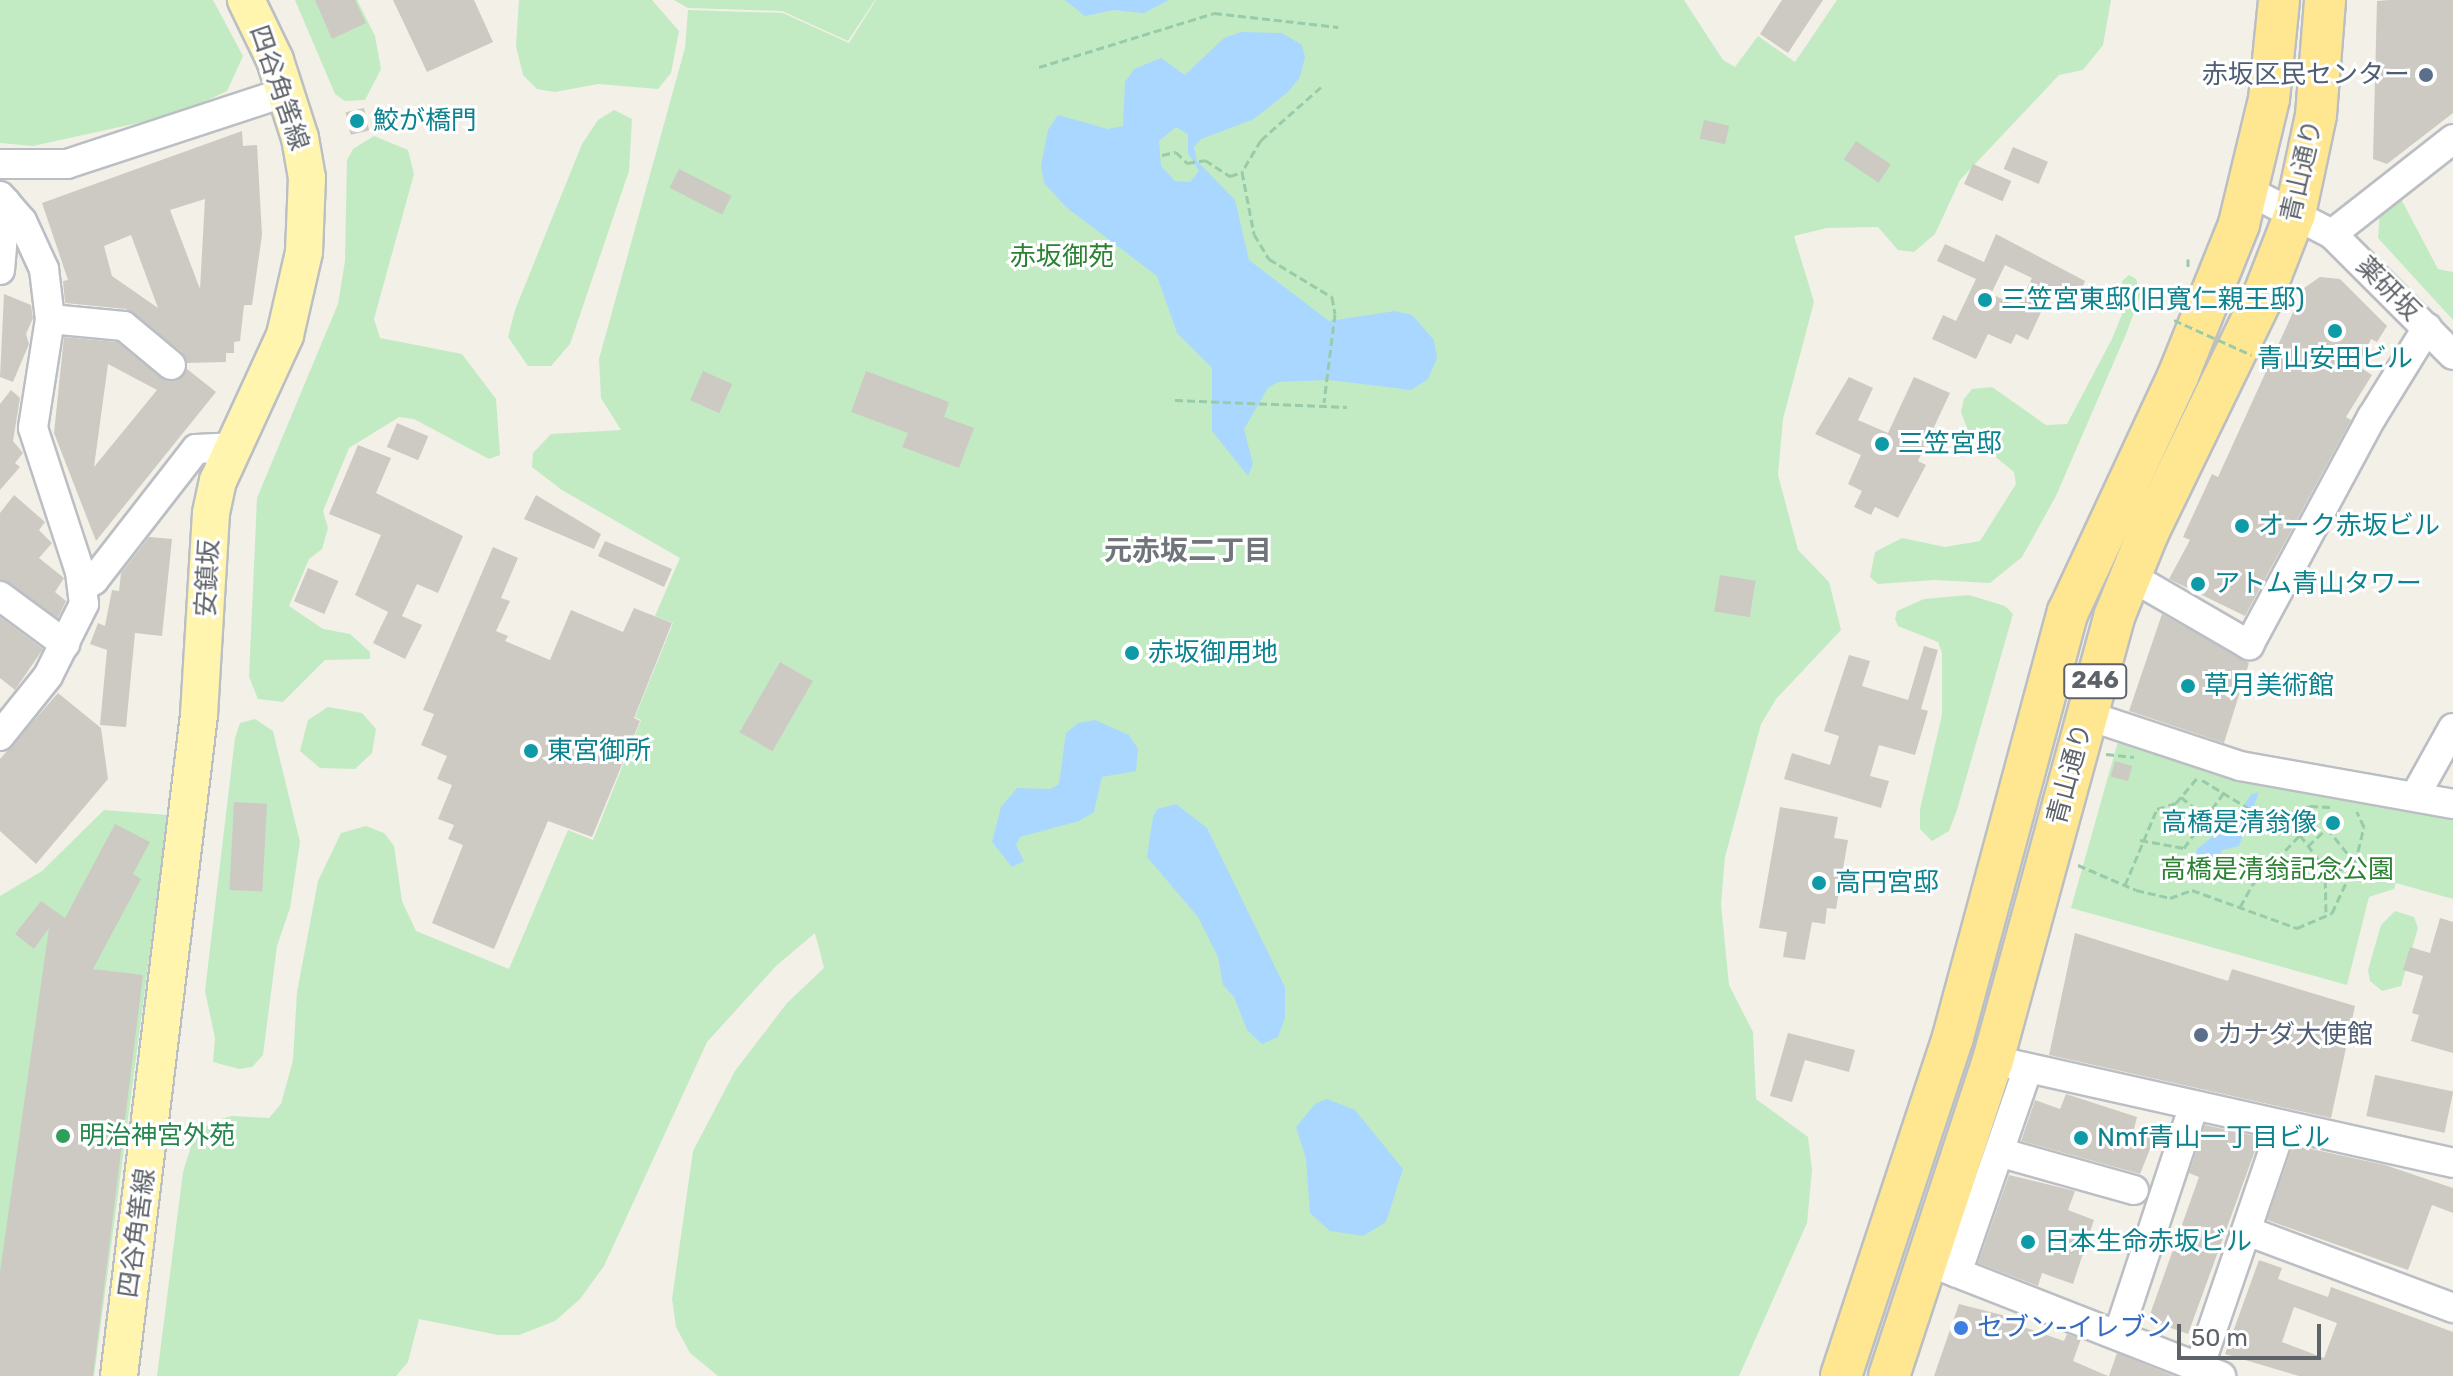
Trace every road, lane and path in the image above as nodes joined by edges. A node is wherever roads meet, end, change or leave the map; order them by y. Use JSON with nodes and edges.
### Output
{"nodes":[{"id":1,"x":246,"y":0,"type":"edge"},
{"id":2,"x":2279,"y":0,"type":"edge"},
{"id":3,"x":2325,"y":0,"type":"edge"},
{"id":4,"x":1338,"y":27,"type":"dead end"},
{"id":5,"x":1039,"y":67,"type":"dead end"},
{"id":6,"x":1321,"y":87,"type":"dead end"},
{"id":7,"x":286,"y":92,"type":"junction"},
{"id":8,"x":2453,"y":139,"type":"edge"},
{"id":9,"x":1162,"y":155,"type":"dead end"},
{"id":10,"x":0,"y":164,"type":"edge"},
{"id":11,"x":1242,"y":172,"type":"junction"},
{"id":12,"x":307,"y":178,"type":"joint"},
{"id":13,"x":2249,"y":191,"type":"junction"},
{"id":14,"x":3,"y":199,"type":"edge"},
{"id":15,"x":2316,"y":226,"type":"junction"},
{"id":16,"x":0,"y":270,"type":"edge"},
{"id":17,"x":50,"y":319,"type":"junction"},
{"id":18,"x":2174,"y":320,"type":"dead end"},
{"id":19,"x":2427,"y":328,"type":"junction"},
{"id":20,"x":2252,"y":355,"type":"dead end"},
{"id":21,"x":2453,"y":355,"type":"edge"},
{"id":22,"x":171,"y":365,"type":"dead end"},
{"id":23,"x":1175,"y":400,"type":"dead end"},
{"id":24,"x":1324,"y":402,"type":"junction"},
{"id":25,"x":1347,"y":407,"type":"dead end"},
{"id":26,"x":232,"y":447,"type":"junction"},
{"id":27,"x":2130,"y":576,"type":"junction"},
{"id":28,"x":83,"y":587,"type":"junction"},
{"id":29,"x":0,"y":596,"type":"edge"},
{"id":30,"x":65,"y":644,"type":"junction"},
{"id":31,"x":2086,"y":715,"type":"junction"},
{"id":32,"x":2453,"y":728,"type":"edge"},
{"id":33,"x":0,"y":736,"type":"edge"},
{"id":34,"x":2106,"y":754,"type":"dead end"},
{"id":35,"x":2135,"y":757,"type":"dead end"},
{"id":36,"x":2184,"y":772,"type":"dead end"},
{"id":37,"x":2197,"y":778,"type":"junction"},
{"id":38,"x":2225,"y":791,"type":"junction"},
{"id":39,"x":2415,"y":796,"type":"junction"},
{"id":40,"x":2181,"y":797,"type":"junction"},
{"id":41,"x":2353,"y":801,"type":"dead end"},
{"id":42,"x":2453,"y":804,"type":"edge"},
{"id":43,"x":2340,"y":805,"type":"dead end"},
{"id":44,"x":2305,"y":808,"type":"junction"},
{"id":45,"x":2203,"y":815,"type":"junction"},
{"id":46,"x":2300,"y":835,"type":"junction"},
{"id":47,"x":2140,"y":840,"type":"junction"},
{"id":48,"x":2308,"y":846,"type":"junction"},
{"id":49,"x":2355,"y":863,"type":"junction"},
{"id":50,"x":2075,"y":864,"type":"dead end"},
{"id":51,"x":2325,"y":868,"type":"junction"},
{"id":52,"x":2352,"y":870,"type":"junction"},
{"id":53,"x":2125,"y":885,"type":"junction"},
{"id":54,"x":2240,"y":907,"type":"junction"},
{"id":55,"x":2326,"y":916,"type":"junction"},
{"id":56,"x":167,"y":995,"type":"joint"},
{"id":57,"x":2011,"y":1064,"type":"junction"},
{"id":58,"x":2194,"y":1105,"type":"junction"},
{"id":59,"x":2282,"y":1125,"type":"junction"},
{"id":60,"x":2002,"y":1153,"type":"junction"},
{"id":61,"x":2453,"y":1163,"type":"edge"},
{"id":62,"x":2134,"y":1190,"type":"dead end"},
{"id":63,"x":2247,"y":1231,"type":"junction"},
{"id":64,"x":1942,"y":1267,"type":"junction"},
{"id":65,"x":2453,"y":1308,"type":"edge"},
{"id":66,"x":2118,"y":1335,"type":"junction"},
{"id":67,"x":2196,"y":1370,"type":"edge"},
{"id":68,"x":119,"y":1376,"type":"edge"},
{"id":69,"x":1841,"y":1376,"type":"edge"},
{"id":70,"x":1889,"y":1376,"type":"edge"}],
"edges":[{"from":1,"to":7,"type":"main road","name":"四谷角筈線"},
{"from":2,"to":13,"type":"highway","name":"青山通り","number":"246"},
{"from":3,"to":15,"type":"highway","name":"青山通り","number":"246"},
{"from":4,"to":5,"type":"path"},
{"from":6,"to":11,"type":"path"},
{"from":7,"to":10,"type":"street"},
{"from":7,"to":12,"type":"main road","name":"四谷角筈線"},
{"from":8,"to":15,"type":"street"},
{"from":9,"to":11,"type":"path"},
{"from":11,"to":24,"type":"path"},
{"from":12,"to":26,"type":"main road","name":"安鎮坂"},
{"from":13,"to":15,"type":"street","name":"薬研坂"},
{"from":13,"to":69,"type":"highway","name":"青山通り","number":"246"},
{"from":14,"to":16,"type":"street"},
{"from":14,"to":17,"type":"street"},
{"from":15,"to":19,"type":"street","name":"薬研坂"},
{"from":15,"to":27,"type":"highway","name":"青山通り","number":"246"},
{"from":17,"to":22,"type":"street"},
{"from":17,"to":28,"type":"street"},
{"from":18,"to":20,"type":"path","bridge":true},
{"from":19,"to":21,"type":"street","name":"薬研坂"},
{"from":19,"to":27,"type":"street"},
{"from":23,"to":24,"type":"path"},
{"from":24,"to":25,"type":"path"},
{"from":26,"to":28,"type":"street"},
{"from":26,"to":56,"type":"main road","name":"安鎮坂"},
{"from":27,"to":31,"type":"highway","name":"青山通り","number":"246"},
{"from":28,"to":30,"type":"street"},
{"from":29,"to":30,"type":"street"},
{"from":30,"to":33,"type":"street"},
{"from":31,"to":39,"type":"street"},
{"from":31,"to":57,"type":"highway","name":"青山通り","number":"246"},
{"from":32,"to":39,"type":"street"},
{"from":34,"to":35,"type":"path"},
{"from":36,"to":37,"type":"path"},
{"from":37,"to":38,"type":"path"},
{"from":37,"to":40,"type":"path"},
{"from":38,"to":44,"type":"path"},
{"from":38,"to":45,"type":"path"},
{"from":39,"to":42,"type":"street"},
{"from":40,"to":45,"type":"path"},
{"from":40,"to":47,"type":"path"},
{"from":41,"to":49,"type":"path"},
{"from":43,"to":44,"type":"path"},
{"from":44,"to":46,"type":"path"},
{"from":45,"to":47,"type":"path"},
{"from":46,"to":48,"type":"path"},
{"from":46,"to":54,"type":"path"},
{"from":47,"to":53,"type":"path"},
{"from":48,"to":49,"type":"path"},
{"from":48,"to":51,"type":"path"},
{"from":49,"to":52,"type":"path"},
{"from":50,"to":53,"type":"path"},
{"from":51,"to":52,"type":"path"},
{"from":51,"to":55,"type":"path"},
{"from":52,"to":55,"type":"path"},
{"from":53,"to":54,"type":"path"},
{"from":54,"to":55,"type":"path"},
{"from":56,"to":68,"type":"main road","name":"四谷角筈線"},
{"from":57,"to":58,"type":"street"},
{"from":57,"to":60,"type":"street"},
{"from":57,"to":64,"type":"highway","name":"青山通り","number":"246"},
{"from":58,"to":59,"type":"street"},
{"from":58,"to":66,"type":"street"},
{"from":59,"to":61,"type":"street"},
{"from":59,"to":63,"type":"street"},
{"from":60,"to":62,"type":"street"},
{"from":60,"to":64,"type":"street"},
{"from":63,"to":65,"type":"street"},
{"from":63,"to":67,"type":"street"},
{"from":64,"to":66,"type":"street"},
{"from":64,"to":70,"type":"highway","name":"青山通り","number":"246"},
{"from":66,"to":67,"type":"street"}]}
